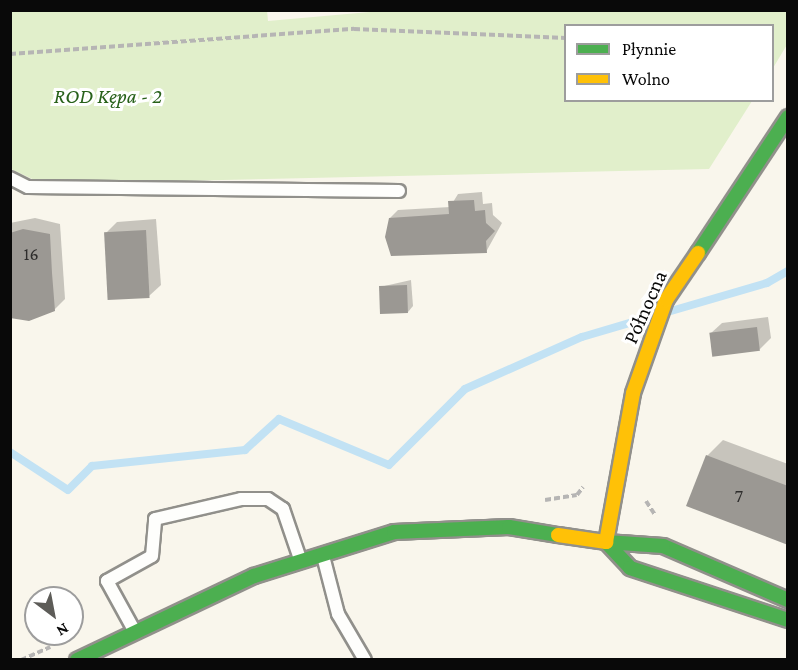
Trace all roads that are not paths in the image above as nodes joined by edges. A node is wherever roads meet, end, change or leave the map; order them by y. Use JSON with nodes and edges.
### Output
{"nodes":[{"id":1,"x":788,"y":117,"type":"edge"},
{"id":2,"x":10,"y":178,"type":"edge"},
{"id":3,"x":399,"y":191,"type":"dead end"},
{"id":4,"x":606,"y":542,"type":"junction"},
{"id":5,"x":322,"y":552,"type":"junction"},
{"id":6,"x":300,"y":559,"type":"junction"},
{"id":7,"x":788,"y":600,"type":"edge"},
{"id":8,"x":788,"y":620,"type":"edge"},
{"id":9,"x":134,"y":630,"type":"junction"},
{"id":10,"x":77,"y":660,"type":"edge"},
{"id":11,"x":365,"y":660,"type":"edge"}],
"edges":[{"from":1,"to":4,"type":"street","name":"Północna"},
{"from":2,"to":3,"type":"lane"},
{"from":4,"to":5,"type":"street"},
{"from":4,"to":7,"type":"street"},
{"from":4,"to":8,"type":"street"},
{"from":5,"to":6,"type":"street"},
{"from":5,"to":11,"type":"lane"},
{"from":6,"to":9,"type":"street"},
{"from":6,"to":9,"type":"lane"},
{"from":9,"to":10,"type":"street"}]}
